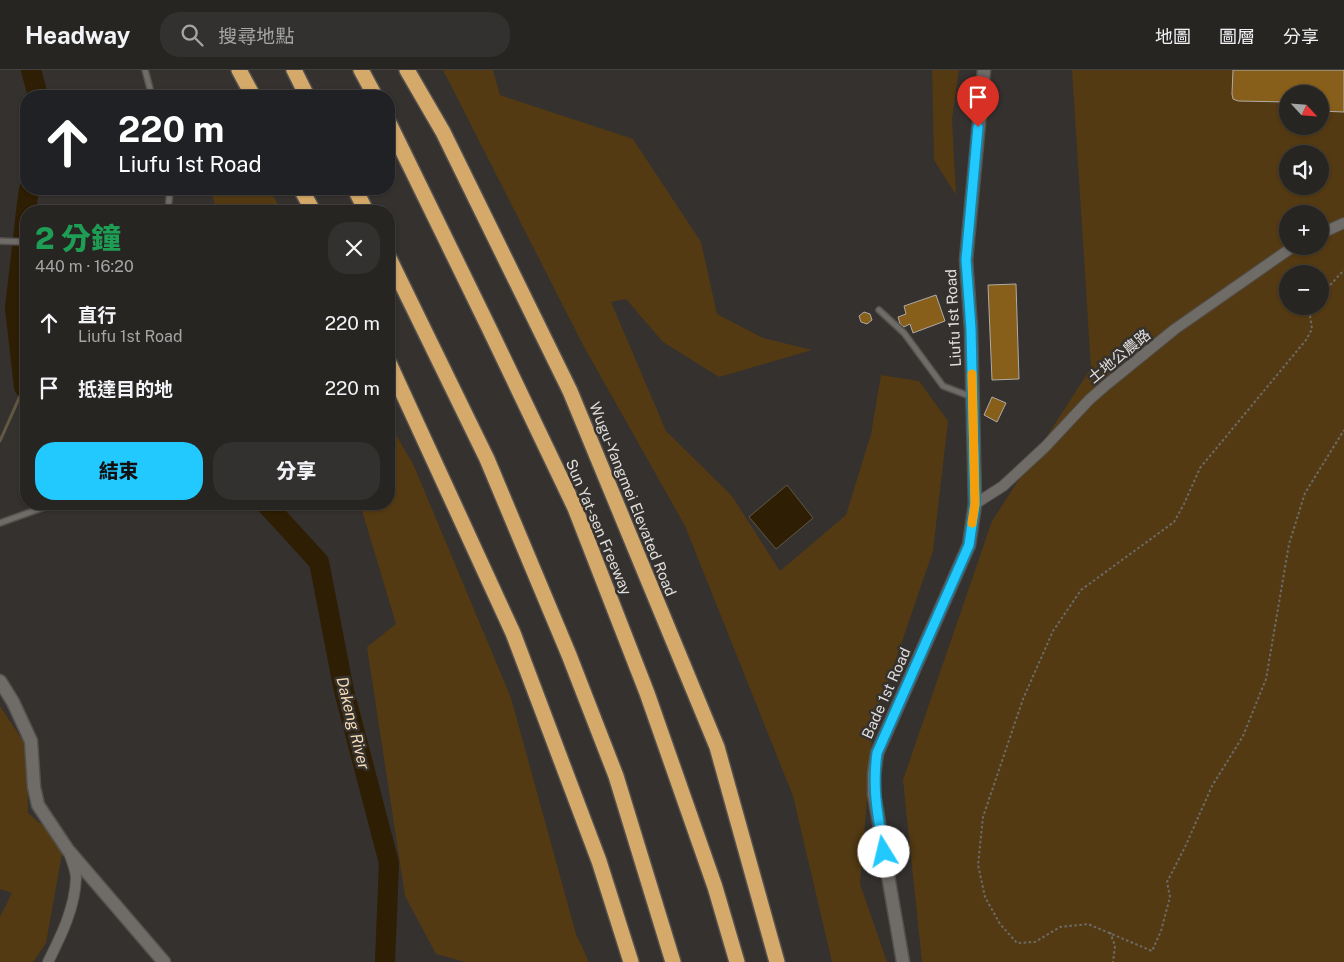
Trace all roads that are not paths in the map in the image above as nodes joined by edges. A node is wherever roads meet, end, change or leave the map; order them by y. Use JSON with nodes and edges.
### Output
{"nodes":[{"id":1,"x":144,"y":70,"type":"edge"},
{"id":2,"x":239,"y":70,"type":"edge"},
{"id":3,"x":294,"y":70,"type":"edge"},
{"id":4,"x":361,"y":70,"type":"edge"},
{"id":5,"x":407,"y":70,"type":"edge"},
{"id":6,"x":984,"y":70,"type":"edge"},
{"id":7,"x":150,"y":90,"type":"edge"},
{"id":8,"x":250,"y":90,"type":"edge"},
{"id":9,"x":304,"y":90,"type":"edge"},
{"id":10,"x":372,"y":90,"type":"edge"},
{"id":11,"x":395,"y":134,"type":"edge"},
{"id":12,"x":1344,"y":223,"type":"edge"},
{"id":13,"x":1329,"y":230,"type":"edge"},
{"id":14,"x":0,"y":241,"type":"edge"},
{"id":15,"x":20,"y":241,"type":"edge"},
{"id":16,"x":1281,"y":255,"type":"edge"},
{"id":17,"x":395,"y":270,"type":"edge"},
{"id":18,"x":879,"y":310,"type":"dead end"},
{"id":19,"x":395,"y":376,"type":"edge"},
{"id":20,"x":972,"y":397,"type":"junction"},
{"id":21,"x":975,"y":504,"type":"junction"},
{"id":22,"x":36,"y":510,"type":"edge"},
{"id":23,"x":0,"y":523,"type":"edge"},
{"id":24,"x":0,"y":681,"type":"edge"},
{"id":25,"x":68,"y":850,"type":"junction"},
{"id":26,"x":48,"y":962,"type":"edge"},
{"id":27,"x":164,"y":962,"type":"edge"},
{"id":28,"x":631,"y":962,"type":"edge"},
{"id":29,"x":673,"y":962,"type":"edge"},
{"id":30,"x":737,"y":962,"type":"edge"},
{"id":31,"x":777,"y":962,"type":"edge"},
{"id":32,"x":903,"y":962,"type":"edge"}],
"edges":[{"from":1,"to":7,"type":"lane"},
{"from":2,"to":8,"type":"highway"},
{"from":3,"to":9,"type":"highway"},
{"from":4,"to":10,"type":"highway"},
{"from":5,"to":31,"type":"highway","name":"Wugu-Yangmei Elevated Road"},
{"from":6,"to":20,"type":"street","name":"Liufu 1st Road"},
{"from":11,"to":30,"type":"highway","name":"Sun Yat-sen Freeway"},
{"from":12,"to":13,"type":"street"},
{"from":14,"to":15,"type":"lane"},
{"from":16,"to":21,"type":"street","name":"土地公農路"},
{"from":17,"to":29,"type":"highway"},
{"from":18,"to":20,"type":"lane"},
{"from":19,"to":28,"type":"highway"},
{"from":20,"to":21,"type":"street","name":"Liufu 1st Road"},
{"from":21,"to":32,"type":"street","name":"Bade 1st Road"},
{"from":22,"to":23,"type":"lane"},
{"from":24,"to":25,"type":"street"},
{"from":25,"to":26,"type":"street"},
{"from":25,"to":27,"type":"street"}]}
